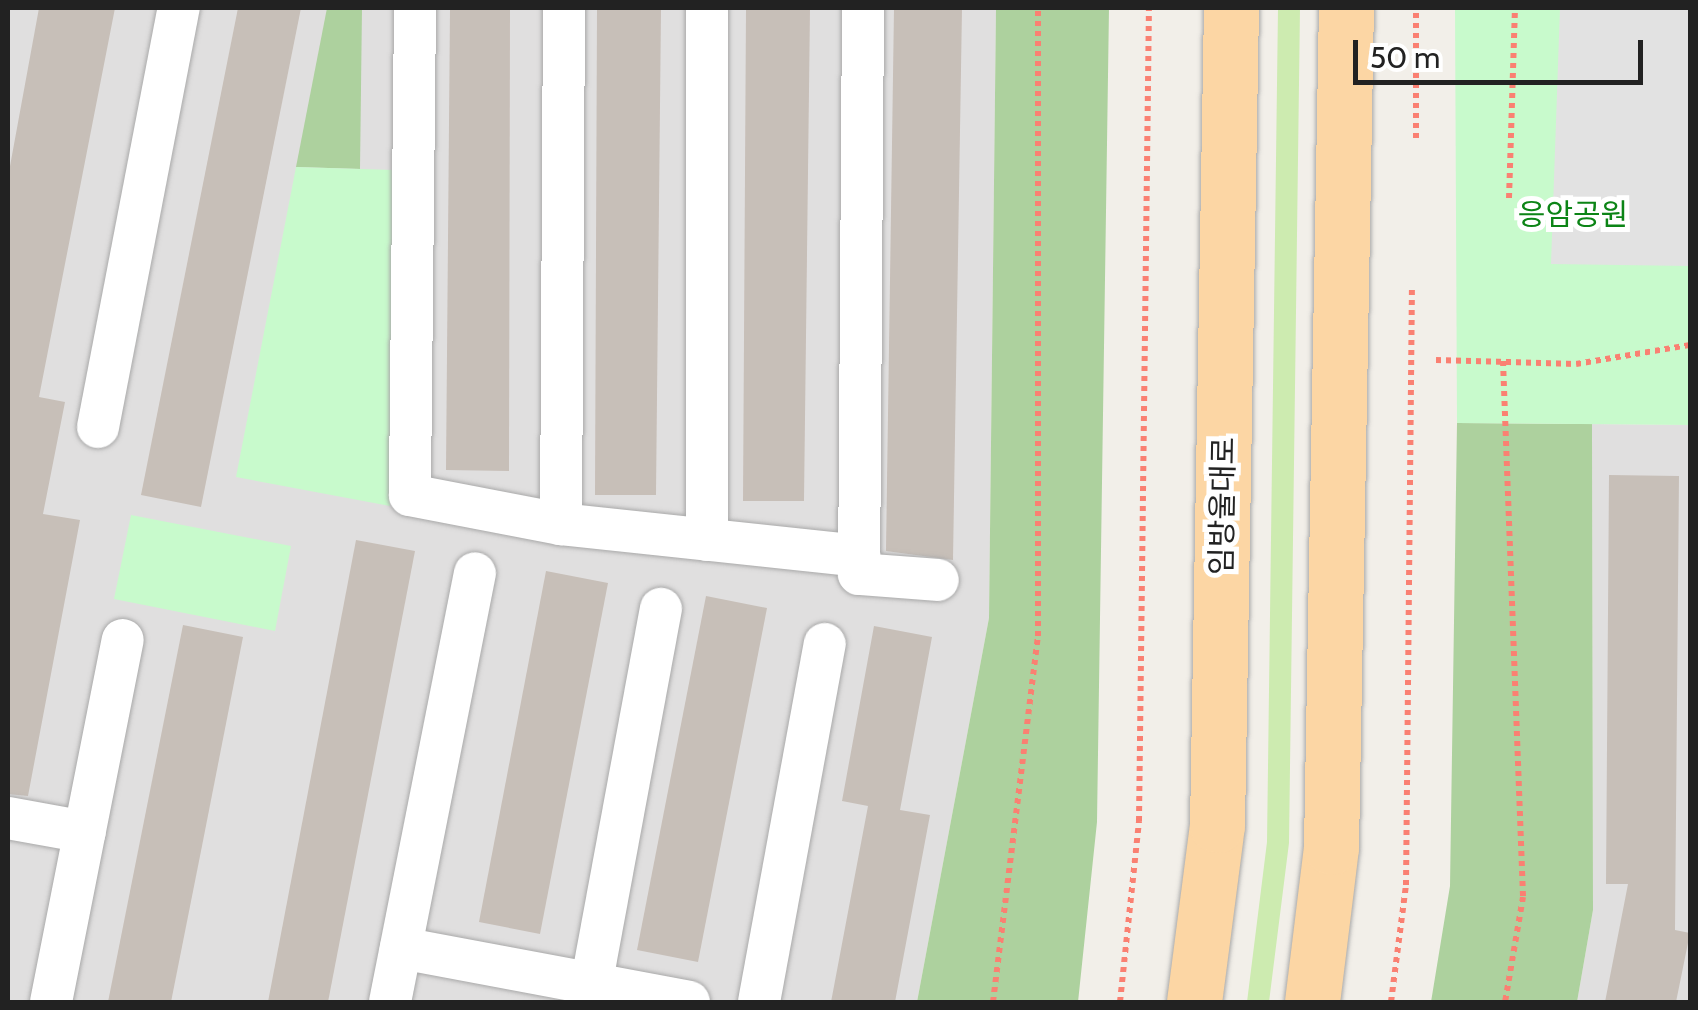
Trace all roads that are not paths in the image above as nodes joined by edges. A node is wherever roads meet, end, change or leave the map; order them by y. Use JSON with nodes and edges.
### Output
{"nodes":[{"id":1,"x":180,"y":8,"type":"edge"},
{"id":2,"x":415,"y":8,"type":"edge"},
{"id":3,"x":564,"y":8,"type":"edge"},
{"id":4,"x":707,"y":8,"type":"edge"},
{"id":5,"x":863,"y":8,"type":"edge"},
{"id":6,"x":1232,"y":8,"type":"edge"},
{"id":7,"x":1346,"y":8,"type":"edge"},
{"id":8,"x":98,"y":428,"type":"dead end"},
{"id":9,"x":560,"y":524,"type":"junction"},
{"id":10,"x":707,"y":540,"type":"junction"},
{"id":11,"x":859,"y":556,"type":"junction"},
{"id":12,"x":475,"y":573,"type":"dead end"},
{"id":13,"x":938,"y":580,"type":"dead end"},
{"id":14,"x":661,"y":610,"type":"dead end"},
{"id":15,"x":123,"y":640,"type":"dead end"},
{"id":16,"x":825,"y":644,"type":"dead end"},
{"id":17,"x":8,"y":818,"type":"edge"},
{"id":18,"x":85,"y":832,"type":"junction"},
{"id":19,"x":401,"y":948,"type":"junction"},
{"id":20,"x":590,"y":993,"type":"edge"},
{"id":21,"x":51,"y":1002,"type":"edge"},
{"id":22,"x":390,"y":1002,"type":"edge"},
{"id":23,"x":689,"y":1002,"type":"edge"},
{"id":24,"x":759,"y":1002,"type":"edge"},
{"id":25,"x":1194,"y":1002,"type":"edge"},
{"id":26,"x":1312,"y":1002,"type":"edge"}],
"edges":[{"from":1,"to":8,"type":"lane"},
{"from":2,"to":9,"type":"lane"},
{"from":3,"to":9,"type":"lane"},
{"from":4,"to":10,"type":"lane"},
{"from":5,"to":11,"type":"lane"},
{"from":6,"to":25,"type":"main road","name":"임방울대로"},
{"from":7,"to":26,"type":"main road"},
{"from":9,"to":10,"type":"lane"},
{"from":10,"to":11,"type":"lane"},
{"from":11,"to":13,"type":"lane"},
{"from":12,"to":19,"type":"lane"},
{"from":14,"to":20,"type":"lane"},
{"from":15,"to":18,"type":"lane"},
{"from":16,"to":24,"type":"lane"},
{"from":17,"to":18,"type":"lane"},
{"from":18,"to":21,"type":"lane"},
{"from":19,"to":20,"type":"lane"},
{"from":19,"to":22,"type":"lane"},
{"from":20,"to":23,"type":"lane"}]}
